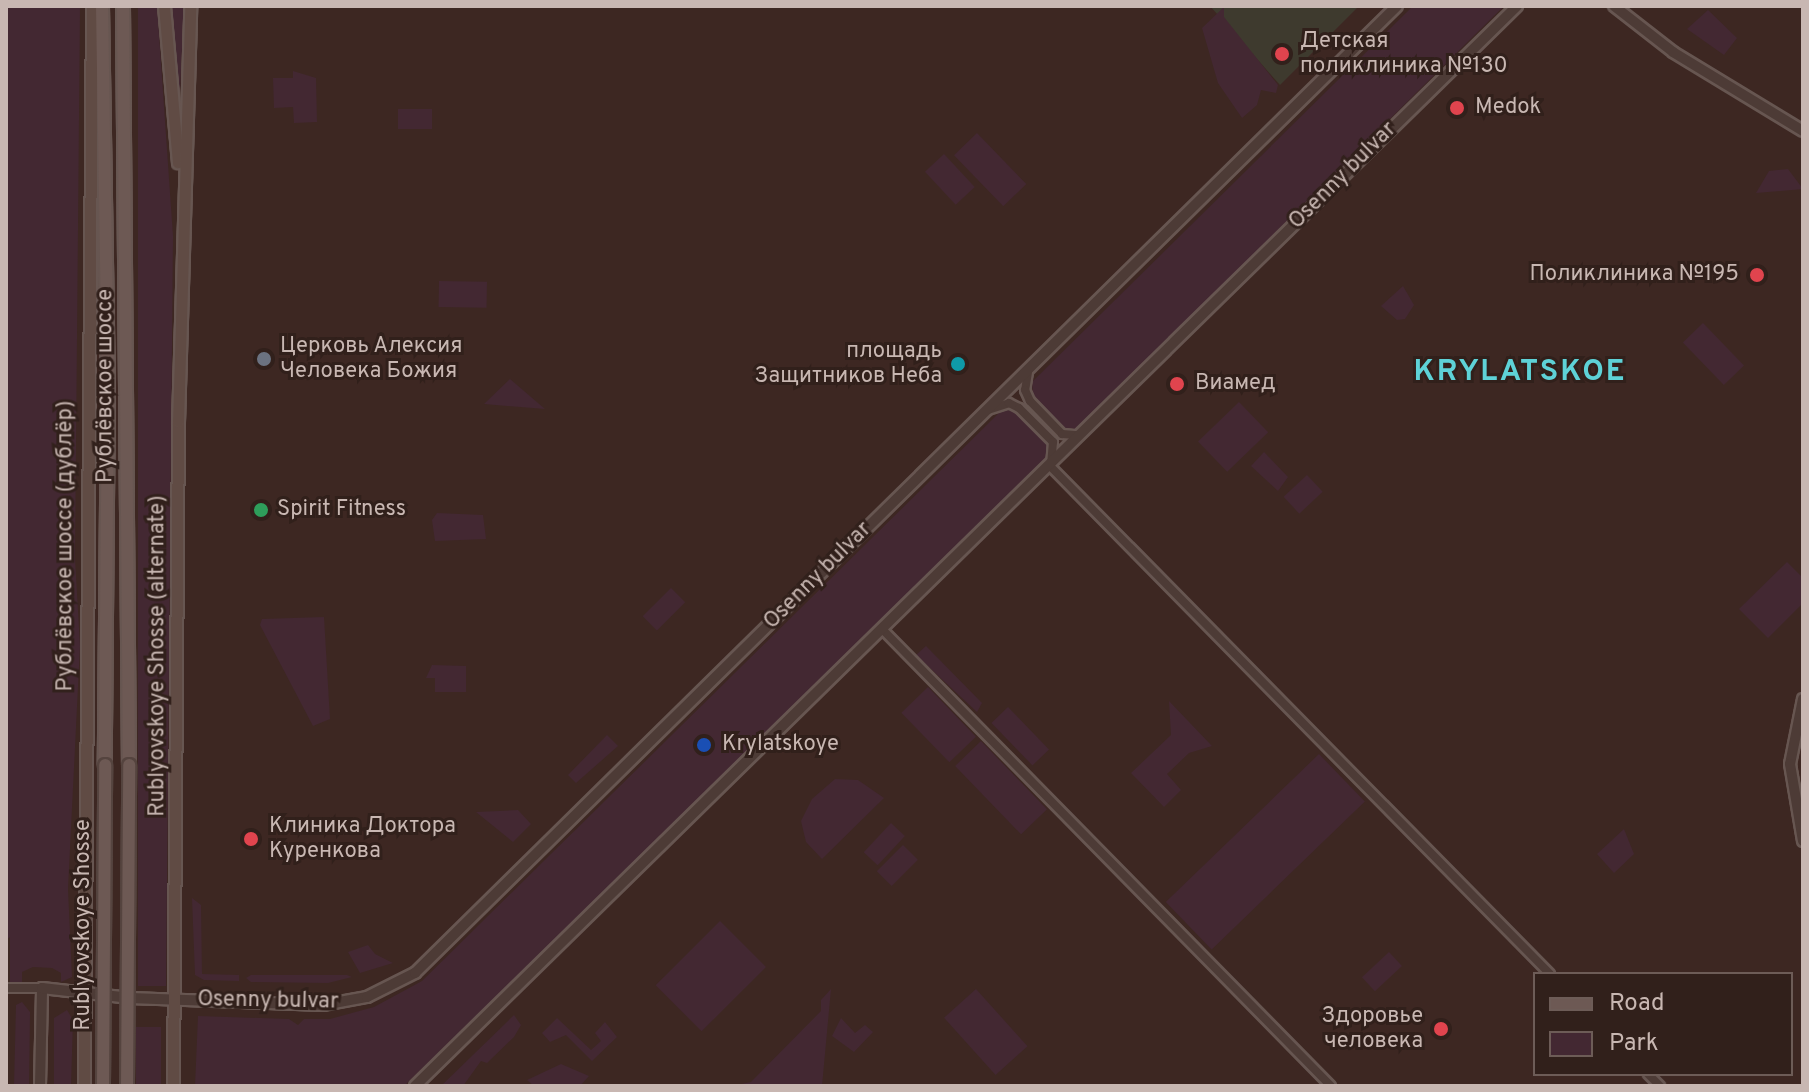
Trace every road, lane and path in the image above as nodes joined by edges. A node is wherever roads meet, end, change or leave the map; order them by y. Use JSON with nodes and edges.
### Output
{"nodes":[{"id":1,"x":92,"y":6,"type":"edge"},
{"id":2,"x":102,"y":6,"type":"edge"},
{"id":3,"x":123,"y":6,"type":"edge"},
{"id":4,"x":164,"y":6,"type":"edge"},
{"id":5,"x":190,"y":6,"type":"edge"},
{"id":6,"x":1397,"y":6,"type":"edge"},
{"id":7,"x":1517,"y":6,"type":"edge"},
{"id":8,"x":1614,"y":6,"type":"edge"},
{"id":9,"x":1803,"y":131,"type":"edge"},
{"id":10,"x":184,"y":226,"type":"junction"},
{"id":11,"x":1033,"y":364,"type":"junction"},
{"id":12,"x":986,"y":411,"type":"junction"},
{"id":13,"x":1084,"y":431,"type":"junction"},
{"id":14,"x":1050,"y":464,"type":"junction"},
{"id":15,"x":883,"y":630,"type":"junction"},
{"id":16,"x":1803,"y":699,"type":"edge"},
{"id":17,"x":105,"y":765,"type":"joint"},
{"id":18,"x":129,"y":765,"type":"joint"},
{"id":19,"x":1803,"y":841,"type":"edge"},
{"id":20,"x":1548,"y":972,"type":"edge"},
{"id":21,"x":6,"y":988,"type":"edge"},
{"id":22,"x":42,"y":988,"type":"junction"},
{"id":23,"x":84,"y":989,"type":"junction"},
{"id":24,"x":175,"y":1000,"type":"junction"},
{"id":25,"x":40,"y":1086,"type":"edge"},
{"id":26,"x":84,"y":1086,"type":"edge"},
{"id":27,"x":103,"y":1086,"type":"edge"},
{"id":28,"x":127,"y":1086,"type":"edge"},
{"id":29,"x":173,"y":1086,"type":"edge"},
{"id":30,"x":415,"y":1086,"type":"edge"},
{"id":31,"x":1331,"y":1086,"type":"edge"}],
"edges":[{"from":1,"to":23,"type":"main road","name":"Рублёвское шоссе (дублёр)"},
{"from":2,"to":17,"type":"main road","name":"Рублёвское шоссе"},
{"from":3,"to":18,"type":"main road","name":"Рублёвское шоссе"},
{"from":4,"to":10,"type":"main road"},
{"from":5,"to":10,"type":"main road"},
{"from":6,"to":11,"type":"street","name":"Osenny bulvar"},
{"from":7,"to":13,"type":"street","name":"Osenny bulvar"},
{"from":8,"to":9,"type":"street"},
{"from":10,"to":24,"type":"main road","name":"Rublyovskoye Shosse (alternate)"},
{"from":11,"to":12,"type":"street","name":"Osenny bulvar"},
{"from":11,"to":13,"type":"street"},
{"from":12,"to":14,"type":"street"},
{"from":12,"to":24,"type":"street","name":"Osenny bulvar"},
{"from":13,"to":14,"type":"street","name":"Osenny bulvar"},
{"from":14,"to":15,"type":"street","name":"Osenny bulvar"},
{"from":14,"to":20,"type":"street"},
{"from":15,"to":30,"type":"street","name":"Osenny bulvar"},
{"from":15,"to":31,"type":"street"},
{"from":16,"to":19,"type":"street"},
{"from":17,"to":27,"type":"main road","name":"Rublyovskoye Shosse","bridge":true},
{"from":18,"to":28,"type":"main road","name":"Rublyovskoye Shosse","bridge":true},
{"from":21,"to":22,"type":"street"},
{"from":22,"to":23,"type":"street","name":"Osenny bulvar"},
{"from":22,"to":25,"type":"street"},
{"from":23,"to":24,"type":"street","name":"Osenny bulvar"},
{"from":23,"to":26,"type":"main road","name":"Рублёвское шоссе (дублёр)"},
{"from":24,"to":29,"type":"main road","name":"Rublyovskoye Shosse (alternate)"}]}
